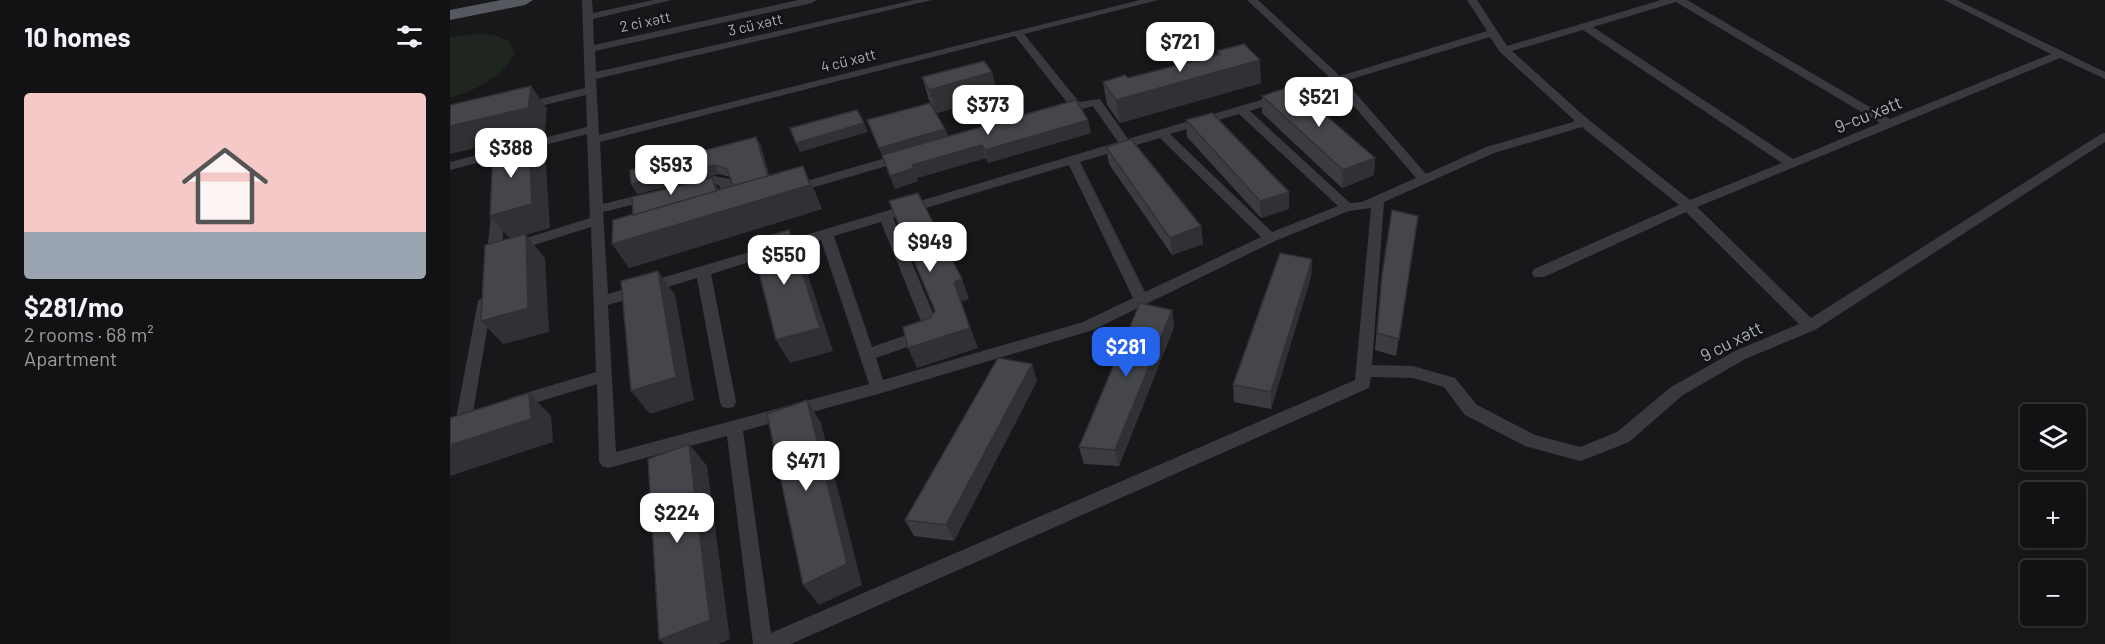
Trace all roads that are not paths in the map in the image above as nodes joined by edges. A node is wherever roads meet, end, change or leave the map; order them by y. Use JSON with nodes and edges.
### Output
{"nodes":[{"id":1,"x":525,"y":0,"type":"edge"},
{"id":2,"x":667,"y":0,"type":"edge"},
{"id":3,"x":812,"y":0,"type":"edge"},
{"id":4,"x":927,"y":0,"type":"edge"},
{"id":5,"x":1153,"y":0,"type":"edge"},
{"id":6,"x":1252,"y":0,"type":"edge"},
{"id":7,"x":1473,"y":0,"type":"edge"},
{"id":8,"x":1672,"y":0,"type":"edge"},
{"id":9,"x":1680,"y":0,"type":"edge"},
{"id":10,"x":1949,"y":0,"type":"edge"},
{"id":11,"x":587,"y":8,"type":"edge"},
{"id":12,"x":450,"y":15,"type":"edge"},
{"id":13,"x":1586,"y":26,"type":"junction"},
{"id":14,"x":1017,"y":32,"type":"junction"},
{"id":15,"x":1493,"y":33,"type":"junction"},
{"id":16,"x":589,"y":49,"type":"junction"},
{"id":17,"x":1504,"y":50,"type":"junction"},
{"id":18,"x":2061,"y":54,"type":"junction"},
{"id":19,"x":590,"y":76,"type":"junction"},
{"id":20,"x":2105,"y":76,"type":"edge"},
{"id":21,"x":1337,"y":80,"type":"junction"},
{"id":22,"x":591,"y":90,"type":"junction"},
{"id":23,"x":1306,"y":90,"type":"dead end"},
{"id":24,"x":1077,"y":106,"type":"junction"},
{"id":25,"x":515,"y":108,"type":"edge"},
{"id":26,"x":1240,"y":109,"type":"junction"},
{"id":27,"x":1054,"y":113,"type":"edge"},
{"id":28,"x":1580,"y":119,"type":"junction"},
{"id":29,"x":1890,"y":124,"type":"junction"},
{"id":30,"x":1162,"y":133,"type":"junction"},
{"id":31,"x":593,"y":134,"type":"junction"},
{"id":32,"x":2105,"y":137,"type":"edge"},
{"id":33,"x":1125,"y":144,"type":"junction"},
{"id":34,"x":916,"y":153,"type":"edge"},
{"id":35,"x":1073,"y":160,"type":"junction"},
{"id":36,"x":1792,"y":164,"type":"junction"},
{"id":37,"x":450,"y":166,"type":"edge"},
{"id":38,"x":1424,"y":179,"type":"junction"},
{"id":39,"x":501,"y":186,"type":"edge"},
{"id":40,"x":682,"y":189,"type":"edge"},
{"id":41,"x":660,"y":194,"type":"edge"},
{"id":42,"x":778,"y":194,"type":"edge"},
{"id":43,"x":1378,"y":200,"type":"junction"},
{"id":44,"x":1688,"y":206,"type":"junction"},
{"id":45,"x":732,"y":207,"type":"edge"},
{"id":46,"x":1347,"y":207,"type":"junction"},
{"id":47,"x":596,"y":215,"type":"junction"},
{"id":48,"x":885,"y":216,"type":"junction"},
{"id":49,"x":826,"y":234,"type":"junction"},
{"id":50,"x":1270,"y":238,"type":"junction"},
{"id":51,"x":495,"y":253,"type":"junction"},
{"id":52,"x":703,"y":271,"type":"junction"},
{"id":53,"x":1539,"y":273,"type":"dead end"},
{"id":54,"x":1141,"y":300,"type":"junction"},
{"id":55,"x":600,"y":302,"type":"junction"},
{"id":56,"x":1810,"y":326,"type":"junction"},
{"id":57,"x":867,"y":355,"type":"junction"},
{"id":58,"x":1364,"y":371,"type":"junction"},
{"id":59,"x":604,"y":376,"type":"junction"},
{"id":60,"x":878,"y":388,"type":"junction"},
{"id":61,"x":728,"y":402,"type":"dead end"},
{"id":62,"x":457,"y":420,"type":"edge"},
{"id":63,"x":734,"y":427,"type":"junction"},
{"id":64,"x":763,"y":644,"type":"edge"},
{"id":65,"x":769,"y":644,"type":"edge"}],
"edges":[{"from":1,"to":12,"type":"main road"},
{"from":2,"to":11,"type":"street"},
{"from":3,"to":16,"type":"street","name":"2 ci xətt"},
{"from":4,"to":19,"type":"street","name":"3 cü xətt"},
{"from":5,"to":14,"type":"street","name":"4 cü xətt"},
{"from":6,"to":21,"type":"street"},
{"from":7,"to":15,"type":"street"},
{"from":8,"to":13,"type":"street"},
{"from":9,"to":29,"type":"street"},
{"from":10,"to":18,"type":"street"},
{"from":11,"to":16,"type":"street"},
{"from":13,"to":17,"type":"street"},
{"from":13,"to":36,"type":"street"},
{"from":14,"to":24,"type":"street"},
{"from":14,"to":31,"type":"street","name":"4 cü xətt"},
{"from":15,"to":17,"type":"street"},
{"from":15,"to":21,"type":"street"},
{"from":16,"to":19,"type":"street"},
{"from":17,"to":28,"type":"street"},
{"from":18,"to":20,"type":"street"},
{"from":18,"to":29,"type":"street","name":"9-cu xətt"},
{"from":19,"to":22,"type":"street"},
{"from":21,"to":38,"type":"street"},
{"from":22,"to":25,"type":"street"},
{"from":22,"to":31,"type":"street"},
{"from":23,"to":26,"type":"street"},
{"from":24,"to":27,"type":"street"},
{"from":24,"to":33,"type":"street"},
{"from":26,"to":30,"type":"street"},
{"from":26,"to":46,"type":"street"},
{"from":28,"to":38,"type":"street"},
{"from":28,"to":44,"type":"street"},
{"from":29,"to":36,"type":"street","name":"9-cu xətt"},
{"from":30,"to":33,"type":"street"},
{"from":30,"to":50,"type":"street"},
{"from":31,"to":37,"type":"street","name":"4 cü xətt"},
{"from":31,"to":47,"type":"street"},
{"from":32,"to":56,"type":"street","name":"9 cu xətt"},
{"from":33,"to":35,"type":"street"},
{"from":34,"to":42,"type":"street"},
{"from":35,"to":48,"type":"street"},
{"from":35,"to":54,"type":"street"},
{"from":36,"to":44,"type":"street","name":"9-cu xətt"},
{"from":38,"to":43,"type":"street"},
{"from":39,"to":51,"type":"street"},
{"from":40,"to":45,"type":"street"},
{"from":41,"to":47,"type":"street"},
{"from":43,"to":46,"type":"street"},
{"from":43,"to":58,"type":"street"},
{"from":44,"to":53,"type":"street","name":"9-cu xətt"},
{"from":44,"to":56,"type":"street"},
{"from":46,"to":50,"type":"street"},
{"from":47,"to":51,"type":"street"},
{"from":47,"to":55,"type":"street"},
{"from":48,"to":49,"type":"street"},
{"from":48,"to":57,"type":"street"},
{"from":49,"to":52,"type":"street"},
{"from":49,"to":57,"type":"street"},
{"from":50,"to":54,"type":"street"},
{"from":51,"to":62,"type":"street"},
{"from":52,"to":55,"type":"street"},
{"from":52,"to":61,"type":"street"},
{"from":54,"to":60,"type":"street"},
{"from":55,"to":59,"type":"street"},
{"from":56,"to":58,"type":"street","name":"9 cu xətt"},
{"from":57,"to":60,"type":"street"},
{"from":58,"to":65,"type":"street"},
{"from":59,"to":62,"type":"street"},
{"from":59,"to":63,"type":"street"},
{"from":60,"to":63,"type":"street"},
{"from":63,"to":64,"type":"street"}]}
